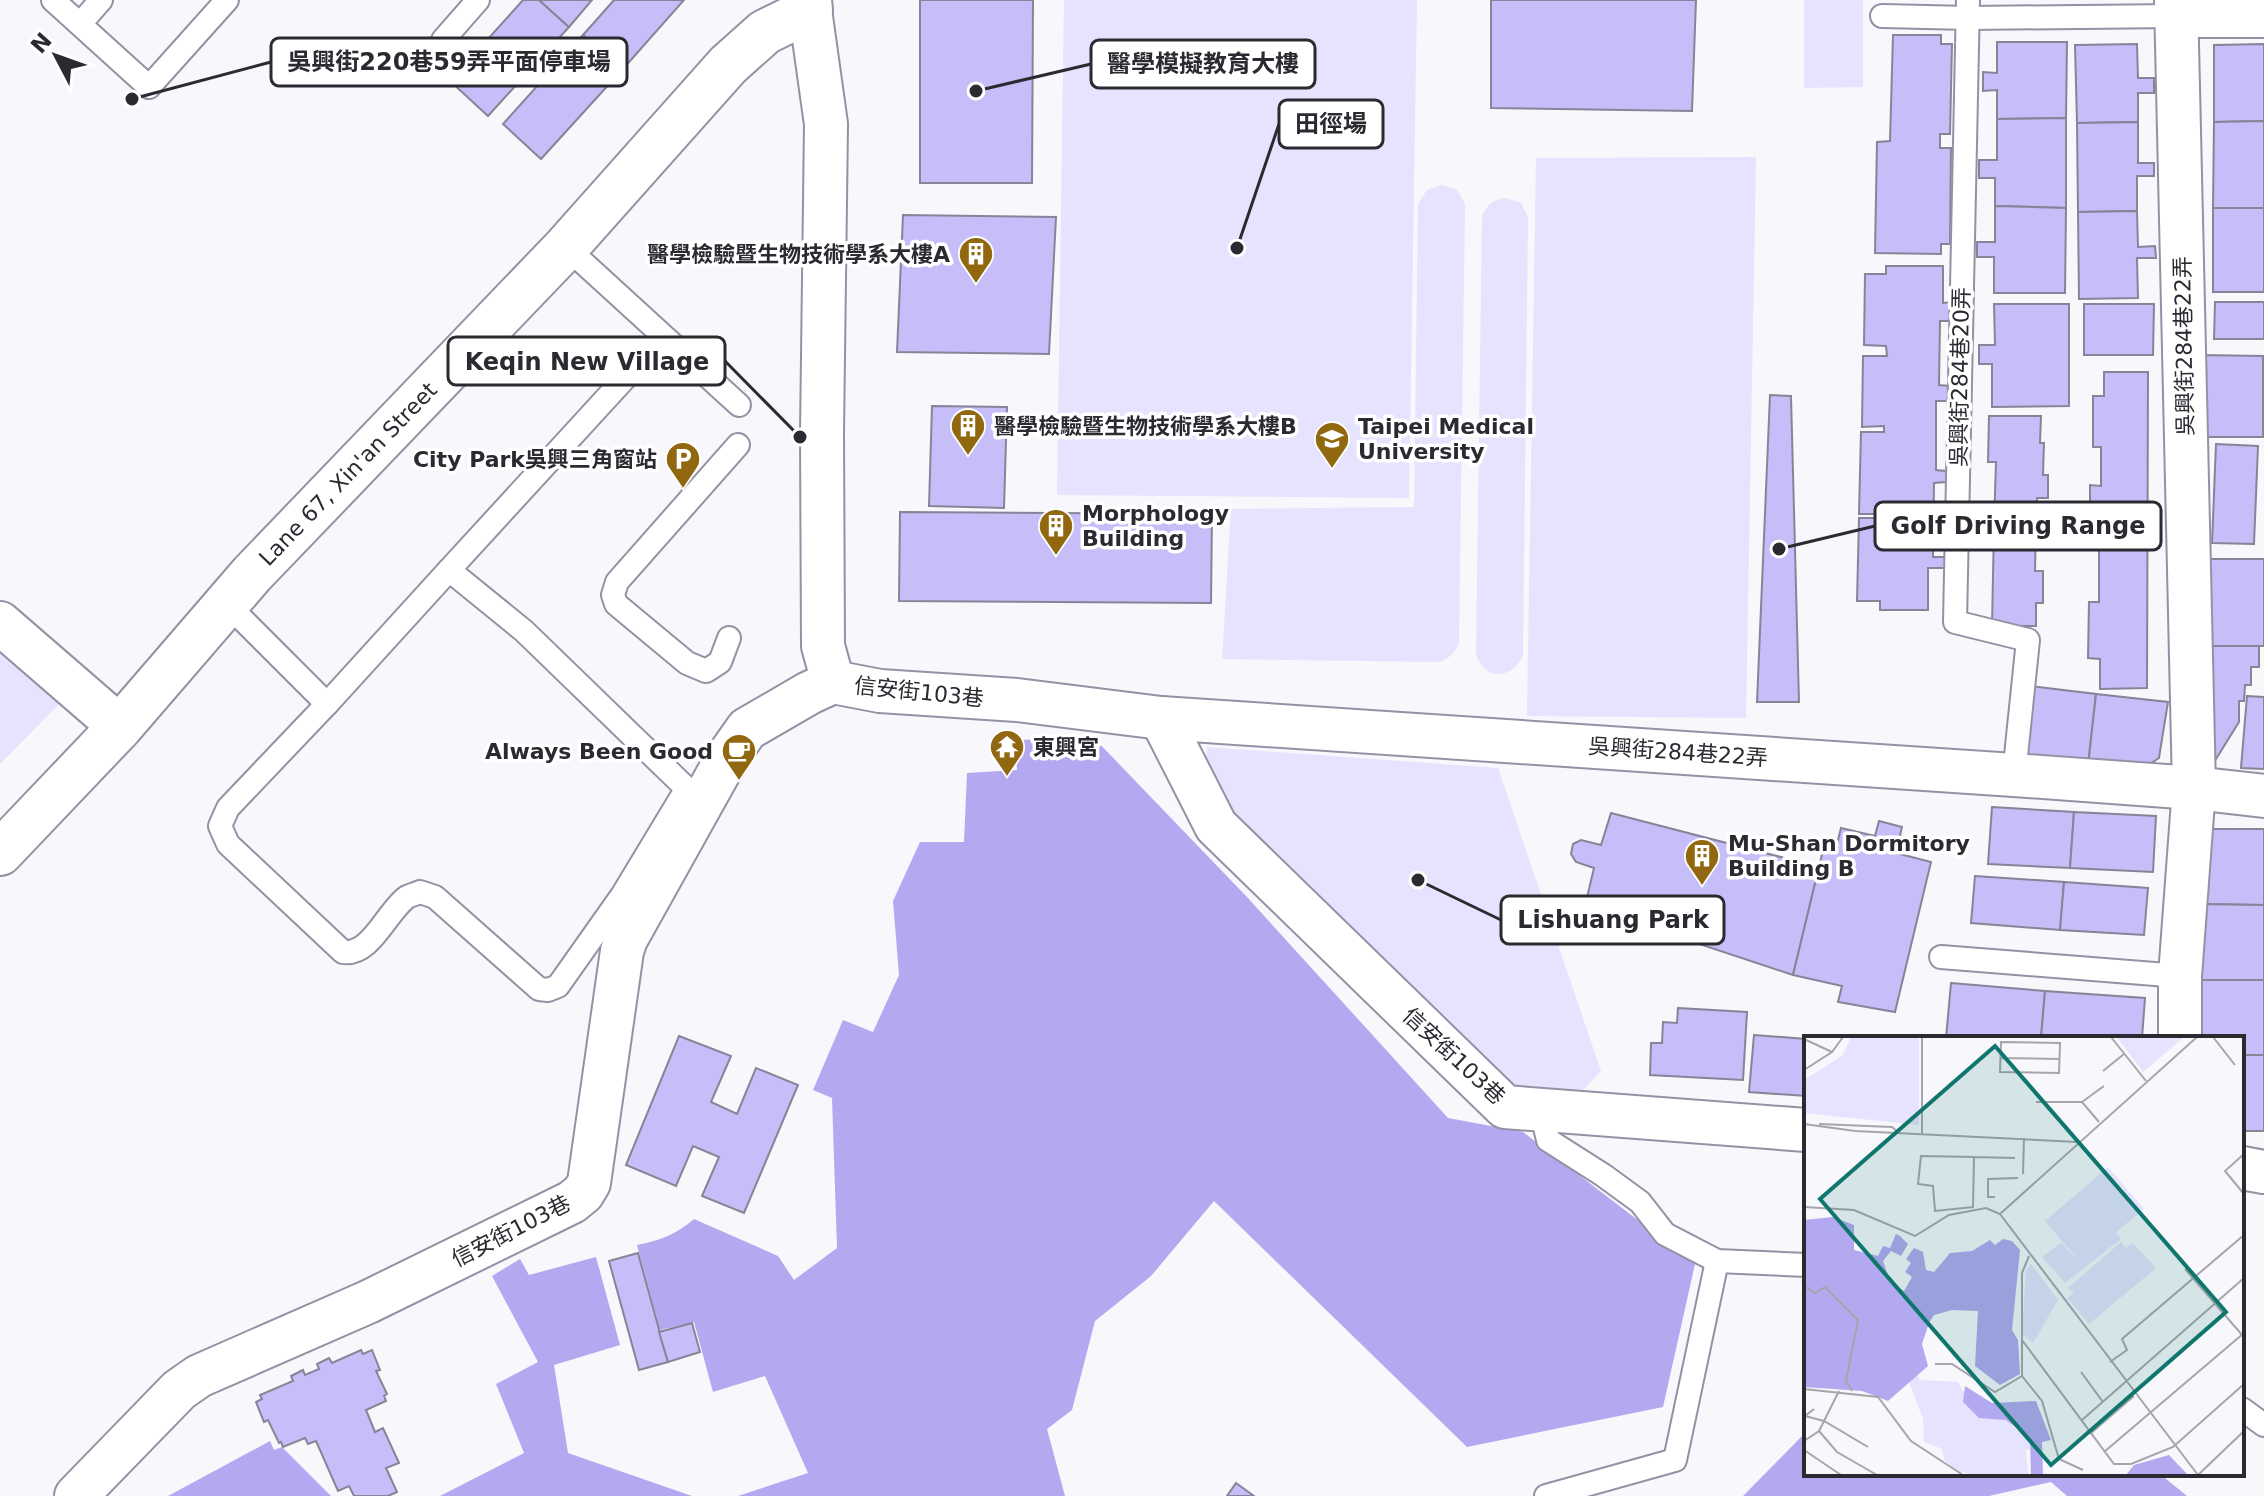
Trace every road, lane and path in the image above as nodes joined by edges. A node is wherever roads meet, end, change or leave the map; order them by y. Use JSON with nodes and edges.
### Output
{"nodes":[{"id":1,"x":53,"y":0,"type":"edge"},
{"id":2,"x":101,"y":0,"type":"edge"},
{"id":3,"x":227,"y":0,"type":"edge"},
{"id":4,"x":478,"y":0,"type":"edge"},
{"id":5,"x":809,"y":5,"type":"edge"},
{"id":6,"x":2176,"y":8,"type":"edge"},
{"id":7,"x":1968,"y":9,"type":"edge"},
{"id":8,"x":1882,"y":16,"type":"dead end"},
{"id":9,"x":2264,"y":16,"type":"edge"},
{"id":10,"x":80,"y":24,"type":"junction"},
{"id":11,"x":443,"y":40,"type":"dead end"},
{"id":12,"x":566,"y":247,"type":"junction"},
{"id":13,"x":625,"y":378,"type":"dead end"},
{"id":14,"x":739,"y":405,"type":"dead end"},
{"id":15,"x":738,"y":445,"type":"dead end"},
{"id":16,"x":449,"y":570,"type":"junction"},
{"id":17,"x":227,"y":604,"type":"junction"},
{"id":18,"x":0,"y":623,"type":"edge"},
{"id":19,"x":729,"y":638,"type":"dead end"},
{"id":20,"x":833,"y":682,"type":"junction"},
{"id":21,"x":327,"y":704,"type":"junction"},
{"id":22,"x":1161,"y":718,"type":"junction"},
{"id":23,"x":120,"y":727,"type":"junction"},
{"id":24,"x":2014,"y":775,"type":"junction"},
{"id":25,"x":2194,"y":788,"type":"junction"},
{"id":26,"x":2264,"y":796,"type":"edge"},
{"id":27,"x":7,"y":839,"type":"edge"},
{"id":28,"x":1941,"y":957,"type":"dead end"},
{"id":29,"x":2180,"y":976,"type":"junction"},
{"id":30,"x":2180,"y":1036,"type":"edge"},
{"id":31,"x":1541,"y":1110,"type":"junction"},
{"id":32,"x":1804,"y":1130,"type":"edge"},
{"id":33,"x":2244,"y":1168,"type":"edge"},
{"id":34,"x":2264,"y":1172,"type":"edge"},
{"id":35,"x":1717,"y":1261,"type":"junction"},
{"id":36,"x":1804,"y":1265,"type":"edge"},
{"id":37,"x":2244,"y":1410,"type":"edge"},
{"id":38,"x":2264,"y":1425,"type":"edge"},
{"id":39,"x":76,"y":1496,"type":"edge"},
{"id":40,"x":1546,"y":1496,"type":"edge"}],
"edges":[{"from":1,"to":10,"type":"lane"},
{"from":2,"to":10,"type":"lane"},
{"from":3,"to":10,"type":"lane"},
{"from":4,"to":11,"type":"lane"},
{"from":5,"to":12,"type":"street","name":"Lane 67, Xin'an Street"},
{"from":5,"to":20,"type":"street"},
{"from":6,"to":7,"type":"lane"},
{"from":6,"to":9,"type":"street"},
{"from":6,"to":25,"type":"street","name":"吳興街284巷22弄"},
{"from":7,"to":8,"type":"lane"},
{"from":7,"to":24,"type":"lane","name":"吳興街284巷20弄"},
{"from":12,"to":14,"type":"lane"},
{"from":12,"to":17,"type":"street","name":"Lane 67, Xin'an Street"},
{"from":13,"to":16,"type":"lane"},
{"from":15,"to":19,"type":"lane"},
{"from":16,"to":21,"type":"lane"},
{"from":16,"to":21,"type":"lane"},
{"from":17,"to":21,"type":"lane"},
{"from":17,"to":23,"type":"street","name":"Lane 67, Xin'an Street"},
{"from":18,"to":23,"type":"street"},
{"from":20,"to":22,"type":"street","name":"信安街103巷"},
{"from":20,"to":39,"type":"street","name":"信安街103巷"},
{"from":22,"to":24,"type":"street","name":"吳興街284巷22弄"},
{"from":22,"to":31,"type":"street","name":"信安街103巷"},
{"from":23,"to":27,"type":"street","name":"Lane 67, Xin'an Street"},
{"from":24,"to":25,"type":"street","name":"吳興街284巷22弄"},
{"from":25,"to":26,"type":"street"},
{"from":25,"to":29,"type":"street","name":"吳興街284巷22弄"},
{"from":28,"to":29,"type":"lane"},
{"from":29,"to":30,"type":"street","name":"吳興街284巷22弄"},
{"from":31,"to":32,"type":"street"},
{"from":31,"to":35,"type":"lane"},
{"from":33,"to":34,"type":"street"},
{"from":35,"to":36,"type":"lane"},
{"from":35,"to":40,"type":"lane"},
{"from":37,"to":38,"type":"lane"}]}
